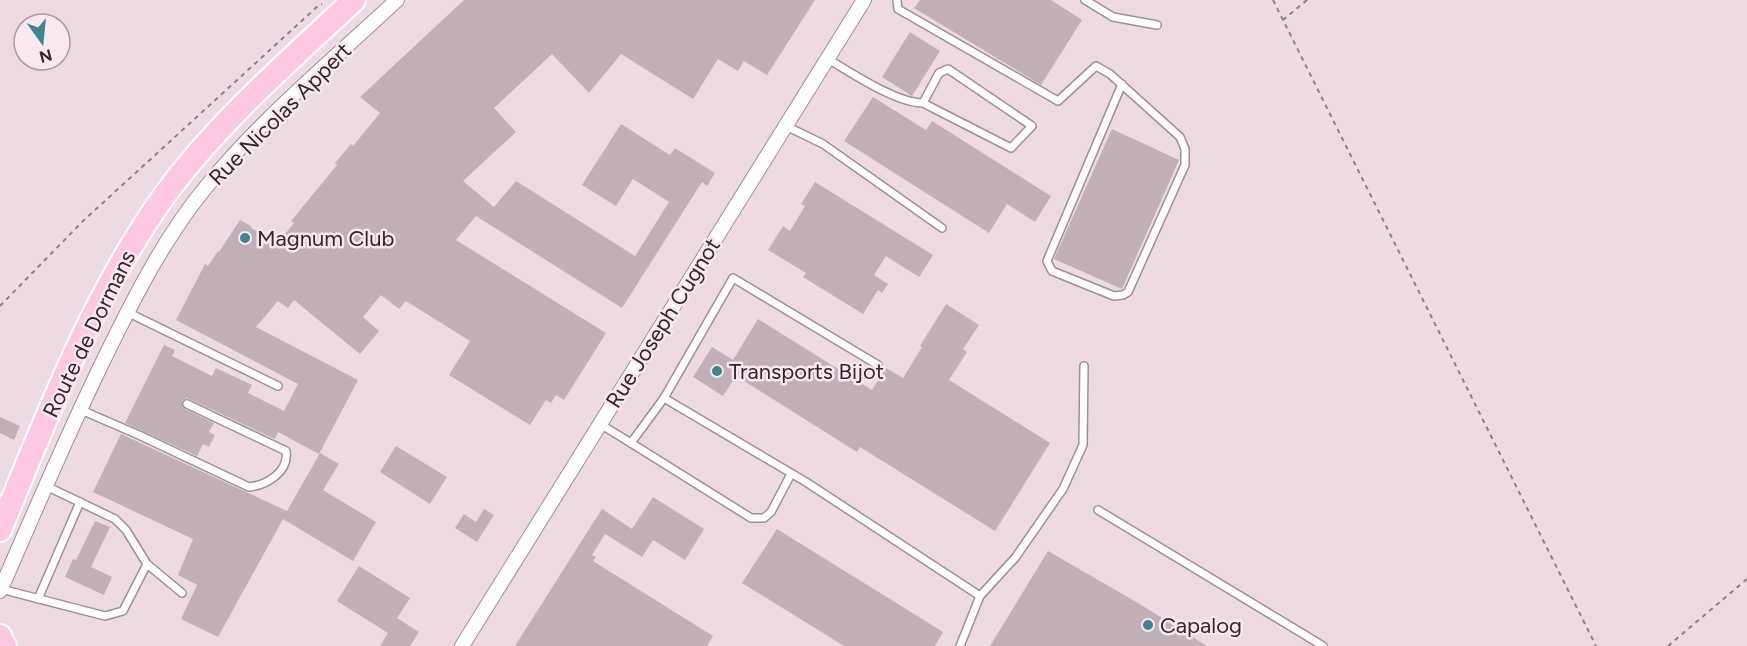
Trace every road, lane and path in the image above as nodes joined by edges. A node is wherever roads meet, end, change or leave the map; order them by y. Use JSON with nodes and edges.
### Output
{"nodes":[{"id":1,"x":397,"y":0,"type":"edge"},
{"id":2,"x":864,"y":0,"type":"edge"},
{"id":3,"x":897,"y":0,"type":"edge"},
{"id":4,"x":1085,"y":0,"type":"edge"},
{"id":5,"x":1273,"y":0,"type":"edge"},
{"id":6,"x":1307,"y":0,"type":"edge"},
{"id":7,"x":350,"y":3,"type":"edge"},
{"id":8,"x":1283,"y":20,"type":"junction"},
{"id":9,"x":1156,"y":25,"type":"dead end"},
{"id":10,"x":828,"y":59,"type":"junction"},
{"id":11,"x":1122,"y":84,"type":"junction"},
{"id":12,"x":923,"y":103,"type":"junction"},
{"id":13,"x":786,"y":126,"type":"junction"},
{"id":14,"x":942,"y":228,"type":"dead end"},
{"id":15,"x":0,"y":306,"type":"edge"},
{"id":16,"x":127,"y":312,"type":"junction"},
{"id":17,"x":878,"y":365,"type":"dead end"},
{"id":18,"x":1084,"y":366,"type":"dead end"},
{"id":19,"x":278,"y":386,"type":"dead end"},
{"id":20,"x":664,"y":398,"type":"junction"},
{"id":21,"x":187,"y":404,"type":"dead end"},
{"id":22,"x":80,"y":409,"type":"junction"},
{"id":23,"x":600,"y":424,"type":"junction"},
{"id":24,"x":631,"y":443,"type":"junction"},
{"id":25,"x":791,"y":474,"type":"junction"},
{"id":26,"x":46,"y":486,"type":"junction"},
{"id":27,"x":80,"y":502,"type":"junction"},
{"id":28,"x":1098,"y":510,"type":"dead end"},
{"id":29,"x":0,"y":530,"type":"edge"},
{"id":30,"x":147,"y":564,"type":"junction"},
{"id":31,"x":1747,"y":579,"type":"edge"},
{"id":32,"x":0,"y":590,"type":"edge"},
{"id":33,"x":182,"y":593,"type":"dead end"},
{"id":34,"x":980,"y":596,"type":"junction"},
{"id":35,"x":38,"y":600,"type":"junction"},
{"id":36,"x":0,"y":625,"type":"edge"},
{"id":37,"x":0,"y":636,"type":"edge"},
{"id":38,"x":5,"y":646,"type":"edge"},
{"id":39,"x":462,"y":646,"type":"edge"},
{"id":40,"x":960,"y":646,"type":"edge"},
{"id":41,"x":1323,"y":646,"type":"edge"},
{"id":42,"x":1596,"y":646,"type":"edge"},
{"id":43,"x":1668,"y":646,"type":"edge"}],
"edges":[{"from":1,"to":16,"type":"street","name":"Rue Nicolas Appert"},
{"from":2,"to":10,"type":"street","name":"Rue Joseph Cugnot"},
{"from":3,"to":11,"type":"lane"},
{"from":4,"to":9,"type":"lane"},
{"from":5,"to":8,"type":"path"},
{"from":6,"to":8,"type":"path"},
{"from":7,"to":15,"type":"path"},
{"from":7,"to":29,"type":"main road","name":"Route de Dormans"},
{"from":8,"to":42,"type":"path"},
{"from":10,"to":12,"type":"lane"},
{"from":10,"to":13,"type":"street","name":"Rue Joseph Cugnot"},
{"from":11,"to":11,"type":"lane"},
{"from":12,"to":12,"type":"lane"},
{"from":13,"to":14,"type":"lane"},
{"from":13,"to":23,"type":"street","name":"Rue Joseph Cugnot"},
{"from":16,"to":19,"type":"lane"},
{"from":16,"to":22,"type":"street","name":"Rue Nicolas Appert"},
{"from":17,"to":20,"type":"lane"},
{"from":18,"to":34,"type":"lane"},
{"from":20,"to":24,"type":"lane"},
{"from":20,"to":25,"type":"lane"},
{"from":21,"to":22,"type":"lane"},
{"from":22,"to":26,"type":"street","name":"Rue Nicolas Appert"},
{"from":23,"to":24,"type":"lane"},
{"from":23,"to":39,"type":"street","name":"Rue Joseph Cugnot"},
{"from":24,"to":25,"type":"lane"},
{"from":25,"to":34,"type":"lane"},
{"from":26,"to":27,"type":"lane"},
{"from":26,"to":32,"type":"street","name":"Rue Nicolas Appert"},
{"from":27,"to":30,"type":"lane"},
{"from":27,"to":35,"type":"lane"},
{"from":28,"to":41,"type":"lane"},
{"from":30,"to":33,"type":"lane"},
{"from":30,"to":35,"type":"lane"},
{"from":31,"to":43,"type":"path"},
{"from":32,"to":35,"type":"lane"},
{"from":34,"to":40,"type":"lane"},
{"from":36,"to":38,"type":"street"},
{"from":37,"to":38,"type":"main road"}]}
